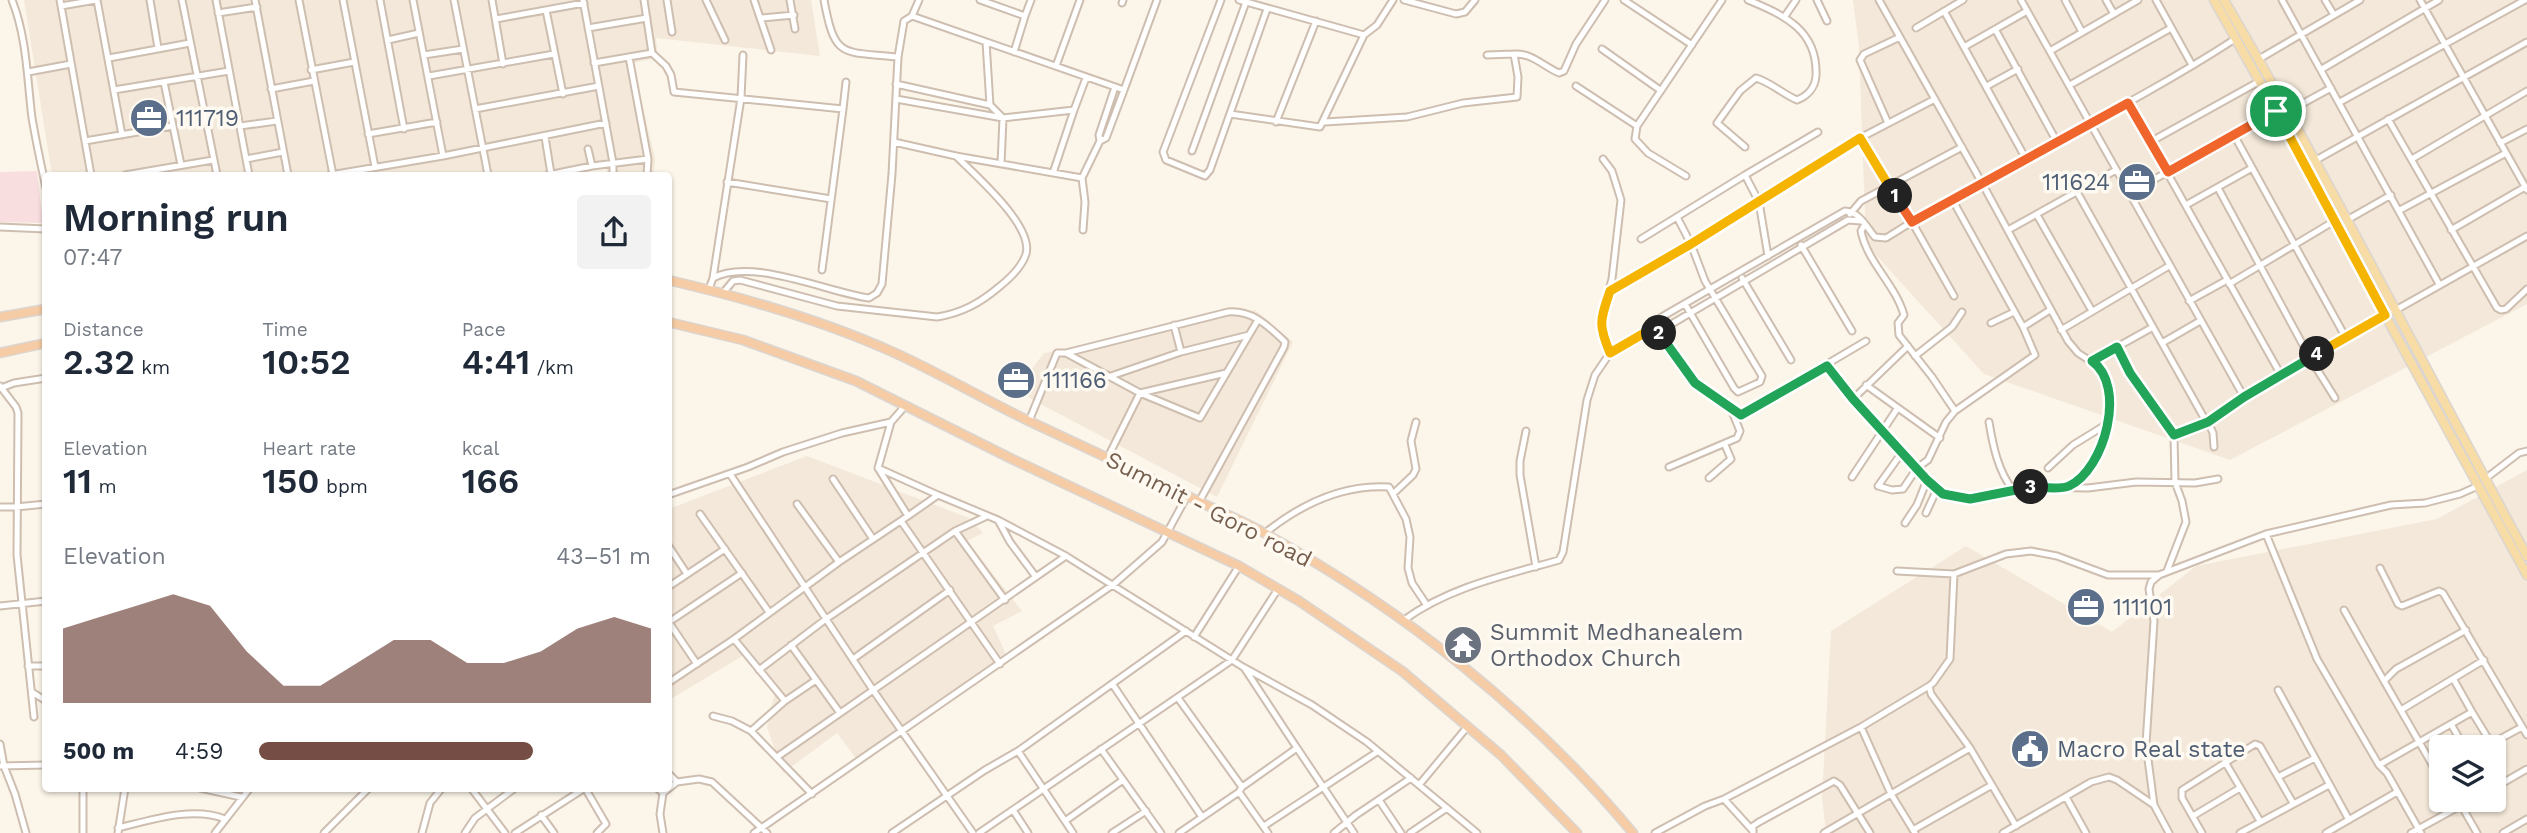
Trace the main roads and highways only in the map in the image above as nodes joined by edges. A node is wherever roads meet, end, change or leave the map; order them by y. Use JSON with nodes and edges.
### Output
{"nodes":[{"id":1,"x":2214,"y":0,"type":"edge"},
{"id":2,"x":2224,"y":0,"type":"edge"},
{"id":3,"x":672,"y":281,"type":"edge"},
{"id":4,"x":42,"y":310,"type":"edge"},
{"id":5,"x":0,"y":317,"type":"edge"},
{"id":6,"x":672,"y":323,"type":"edge"},
{"id":7,"x":42,"y":344,"type":"edge"},
{"id":8,"x":0,"y":353,"type":"edge"},
{"id":9,"x":2436,"y":398,"type":"junction"},
{"id":10,"x":2444,"y":413,"type":"junction"},
{"id":11,"x":2486,"y":482,"type":"junction"},
{"id":12,"x":2479,"y":488,"type":"junction"},
{"id":13,"x":2527,"y":556,"type":"edge"},
{"id":14,"x":2527,"y":575,"type":"edge"},
{"id":15,"x":1577,"y":833,"type":"edge"},
{"id":16,"x":1633,"y":833,"type":"edge"}],
"edges":[{"from":1,"to":9,"type":"main road"},
{"from":2,"to":9,"type":"main road"},
{"from":3,"to":16,"type":"highway","name":"Summit - Goro road"},
{"from":4,"to":5,"type":"highway"},
{"from":6,"to":15,"type":"highway"},
{"from":7,"to":8,"type":"highway"},
{"from":9,"to":10,"type":"main road"},
{"from":10,"to":11,"type":"main road"},
{"from":10,"to":12,"type":"main road"},
{"from":11,"to":12,"type":"main road"},
{"from":11,"to":13,"type":"main road"},
{"from":12,"to":14,"type":"main road"}]}
